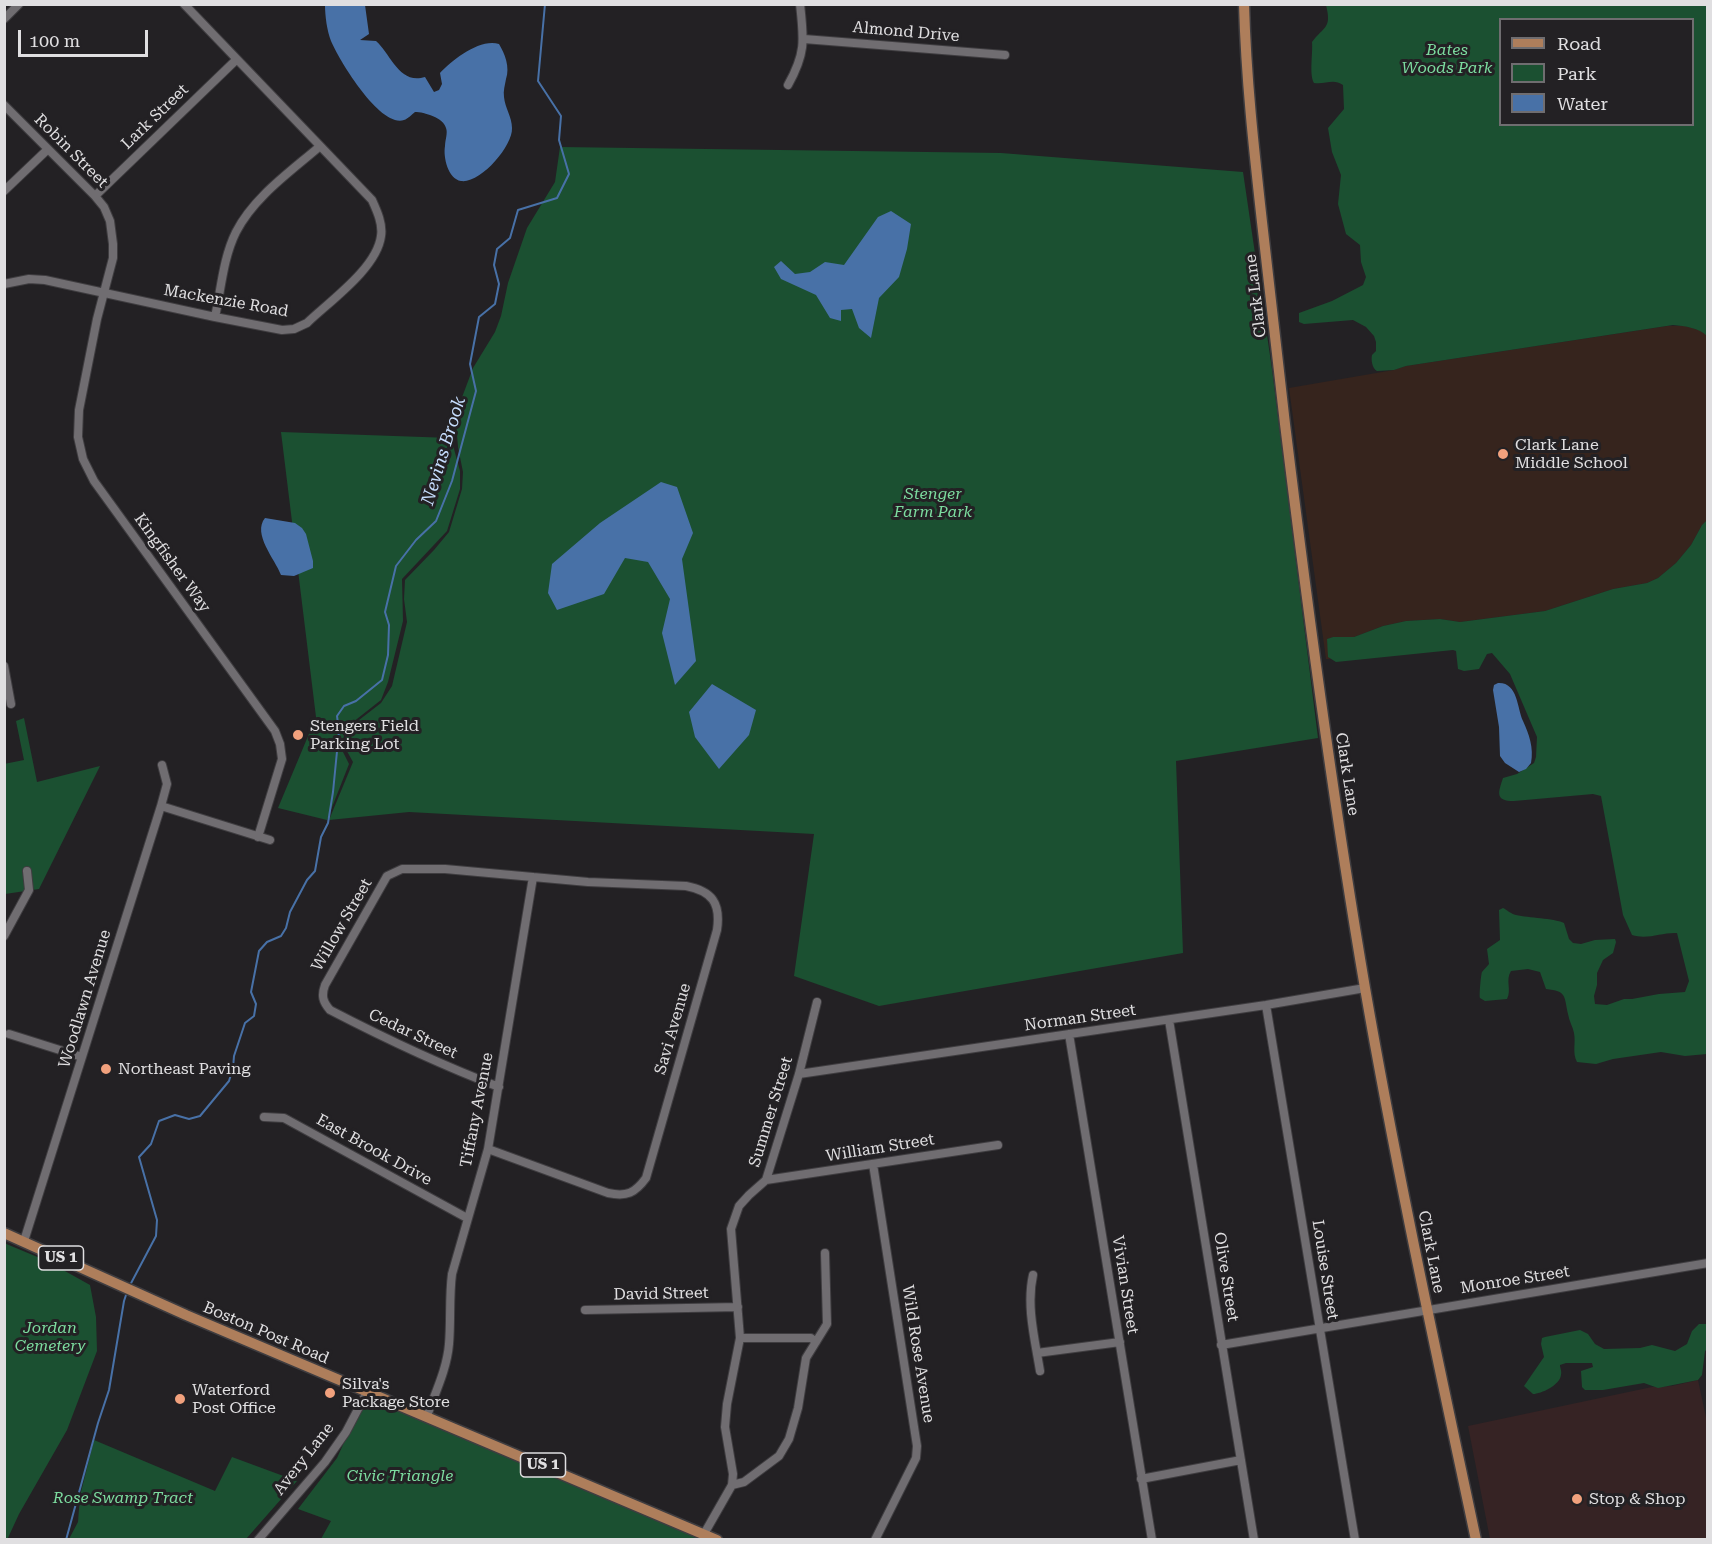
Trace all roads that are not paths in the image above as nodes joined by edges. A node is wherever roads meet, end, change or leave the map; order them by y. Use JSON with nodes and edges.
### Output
{"nodes":[{"id":1,"x":19,"y":4,"type":"edge"},
{"id":2,"x":184,"y":4,"type":"edge"},
{"id":3,"x":800,"y":4,"type":"edge"},
{"id":4,"x":1244,"y":4,"type":"edge"},
{"id":5,"x":4,"y":19,"type":"edge"},
{"id":6,"x":804,"y":39,"type":"junction"},
{"id":7,"x":1005,"y":55,"type":"dead end"},
{"id":8,"x":236,"y":60,"type":"junction"},
{"id":9,"x":788,"y":85,"type":"dead end"},
{"id":10,"x":4,"y":105,"type":"edge"},
{"id":11,"x":319,"y":147,"type":"junction"},
{"id":12,"x":47,"y":150,"type":"junction"},
{"id":13,"x":4,"y":191,"type":"edge"},
{"id":14,"x":95,"y":196,"type":"junction"},
{"id":15,"x":4,"y":284,"type":"edge"},
{"id":16,"x":105,"y":292,"type":"junction"},
{"id":17,"x":215,"y":318,"type":"junction"},
{"id":18,"x":4,"y":666,"type":"edge"},
{"id":19,"x":11,"y":704,"type":"dead end"},
{"id":20,"x":162,"y":765,"type":"dead end"},
{"id":21,"x":161,"y":806,"type":"junction"},
{"id":22,"x":258,"y":837,"type":"junction"},
{"id":23,"x":270,"y":840,"type":"dead end"},
{"id":24,"x":27,"y":871,"type":"dead end"},
{"id":25,"x":533,"y":877,"type":"junction"},
{"id":26,"x":4,"y":936,"type":"edge"},
{"id":27,"x":1365,"y":988,"type":"junction"},
{"id":28,"x":322,"y":998,"type":"joint"},
{"id":29,"x":817,"y":1002,"type":"dead end"},
{"id":30,"x":1266,"y":1005,"type":"junction"},
{"id":31,"x":1168,"y":1020,"type":"junction"},
{"id":32,"x":9,"y":1034,"type":"dead end"},
{"id":33,"x":1070,"y":1034,"type":"junction"},
{"id":34,"x":82,"y":1057,"type":"junction"},
{"id":35,"x":799,"y":1074,"type":"junction"},
{"id":36,"x":499,"y":1087,"type":"junction"},
{"id":37,"x":264,"y":1117,"type":"dead end"},
{"id":38,"x":998,"y":1145,"type":"dead end"},
{"id":39,"x":488,"y":1149,"type":"junction"},
{"id":40,"x":873,"y":1164,"type":"junction"},
{"id":41,"x":766,"y":1180,"type":"junction"},
{"id":42,"x":467,"y":1218,"type":"junction"},
{"id":43,"x":4,"y":1233,"type":"edge"},
{"id":44,"x":24,"y":1241,"type":"junction"},
{"id":45,"x":825,"y":1253,"type":"dead end"},
{"id":46,"x":1707,"y":1263,"type":"edge"},
{"id":47,"x":1033,"y":1275,"type":"dead end"},
{"id":48,"x":738,"y":1307,"type":"junction"},
{"id":49,"x":1427,"y":1309,"type":"junction"},
{"id":50,"x":585,"y":1310,"type":"dead end"},
{"id":51,"x":1319,"y":1328,"type":"junction"},
{"id":52,"x":740,"y":1338,"type":"junction"},
{"id":53,"x":816,"y":1342,"type":"junction"},
{"id":54,"x":1120,"y":1342,"type":"junction"},
{"id":55,"x":1221,"y":1345,"type":"junction"},
{"id":56,"x":1037,"y":1353,"type":"junction"},
{"id":57,"x":1040,"y":1371,"type":"dead end"},
{"id":58,"x":368,"y":1392,"type":"junction"},
{"id":59,"x":427,"y":1416,"type":"junction"},
{"id":60,"x":1241,"y":1460,"type":"junction"},
{"id":61,"x":1141,"y":1479,"type":"junction"},
{"id":62,"x":732,"y":1485,"type":"junction"},
{"id":63,"x":704,"y":1534,"type":"junction"},
{"id":64,"x":258,"y":1539,"type":"edge"},
{"id":65,"x":717,"y":1539,"type":"edge"},
{"id":66,"x":874,"y":1539,"type":"edge"},
{"id":67,"x":1152,"y":1539,"type":"edge"},
{"id":68,"x":1254,"y":1539,"type":"edge"},
{"id":69,"x":1354,"y":1539,"type":"edge"},
{"id":70,"x":1476,"y":1539,"type":"edge"}],
"edges":[{"from":1,"to":5,"type":"street"},
{"from":2,"to":8,"type":"street","name":"Mackenzie Road"},
{"from":3,"to":6,"type":"street"},
{"from":4,"to":27,"type":"main road","name":"Clark Lane"},
{"from":6,"to":7,"type":"street","name":"Almond Drive"},
{"from":6,"to":9,"type":"street"},
{"from":8,"to":11,"type":"street","name":"Mackenzie Road"},
{"from":8,"to":14,"type":"street","name":"Lark Street"},
{"from":10,"to":12,"type":"street","name":"Robin Street"},
{"from":11,"to":17,"type":"street"},
{"from":11,"to":17,"type":"street","name":"Mackenzie Road"},
{"from":12,"to":13,"type":"street"},
{"from":12,"to":14,"type":"street","name":"Robin Street"},
{"from":14,"to":16,"type":"street","name":"Robin Street"},
{"from":15,"to":16,"type":"street","name":"Mackenzie Road"},
{"from":16,"to":17,"type":"street","name":"Mackenzie Road"},
{"from":16,"to":22,"type":"street","name":"Kingfisher Way"},
{"from":18,"to":19,"type":"street"},
{"from":20,"to":21,"type":"street","name":"Woodlawn Avenue"},
{"from":21,"to":22,"type":"street"},
{"from":21,"to":34,"type":"street","name":"Woodlawn Avenue"},
{"from":22,"to":23,"type":"street"},
{"from":24,"to":26,"type":"street"},
{"from":25,"to":28,"type":"street","name":"Willow Street"},
{"from":25,"to":36,"type":"street","name":"Tiffany Avenue"},
{"from":25,"to":39,"type":"street","name":"Savi Avenue"},
{"from":27,"to":30,"type":"street","name":"Norman Street"},
{"from":27,"to":49,"type":"main road","name":"Clark Lane"},
{"from":28,"to":36,"type":"street","name":"Cedar Street"},
{"from":29,"to":35,"type":"street","name":"Summer Street"},
{"from":30,"to":31,"type":"street","name":"Norman Street"},
{"from":30,"to":51,"type":"street","name":"Louise Street"},
{"from":31,"to":33,"type":"street","name":"Norman Street"},
{"from":31,"to":55,"type":"street","name":"Olive Street"},
{"from":32,"to":34,"type":"street"},
{"from":33,"to":35,"type":"street","name":"Norman Street"},
{"from":33,"to":54,"type":"street","name":"Vivian Street"},
{"from":34,"to":44,"type":"street","name":"Woodlawn Avenue"},
{"from":35,"to":41,"type":"street","name":"Summer Street"},
{"from":36,"to":39,"type":"street","name":"Tiffany Avenue"},
{"from":37,"to":42,"type":"street","name":"East Brook Drive"},
{"from":38,"to":40,"type":"street","name":"William Street"},
{"from":39,"to":42,"type":"street","name":"Tiffany Avenue"},
{"from":40,"to":41,"type":"street","name":"William Street"},
{"from":40,"to":66,"type":"street","name":"Wild Rose Avenue"},
{"from":41,"to":48,"type":"street","name":"Summer Street"},
{"from":42,"to":59,"type":"street","name":"Tiffany Avenue"},
{"from":43,"to":44,"type":"main road","name":"Boston Post Road","number":"US 1"},
{"from":44,"to":58,"type":"main road","name":"Boston Post Road","number":"US 1"},
{"from":45,"to":53,"type":"street"},
{"from":46,"to":49,"type":"street","name":"Monroe Street"},
{"from":47,"to":56,"type":"street"},
{"from":48,"to":50,"type":"street","name":"David Street"},
{"from":48,"to":52,"type":"street","name":"Summer Street"},
{"from":49,"to":51,"type":"street","name":"Monroe Street"},
{"from":49,"to":70,"type":"main road","name":"Clark Lane"},
{"from":51,"to":55,"type":"street","name":"Monroe Street"},
{"from":51,"to":69,"type":"street","name":"Louise Street"},
{"from":52,"to":53,"type":"street"},
{"from":52,"to":62,"type":"street","name":"Summer Street"},
{"from":53,"to":62,"type":"street"},
{"from":54,"to":56,"type":"street"},
{"from":54,"to":61,"type":"street","name":"Vivian Street"},
{"from":55,"to":60,"type":"street","name":"Olive Street"},
{"from":56,"to":57,"type":"street"},
{"from":58,"to":59,"type":"main road","name":"Boston Post Road","number":"US 1"},
{"from":58,"to":64,"type":"street","name":"Avery Lane"},
{"from":59,"to":63,"type":"main road","name":"Boston Post Road","number":"US 1"},
{"from":60,"to":61,"type":"street"},
{"from":60,"to":68,"type":"street","name":"Olive Street"},
{"from":61,"to":67,"type":"street","name":"Vivian Street"},
{"from":62,"to":63,"type":"street"},
{"from":63,"to":65,"type":"main road","name":"Boston Post Road","number":"US 1"}]}
